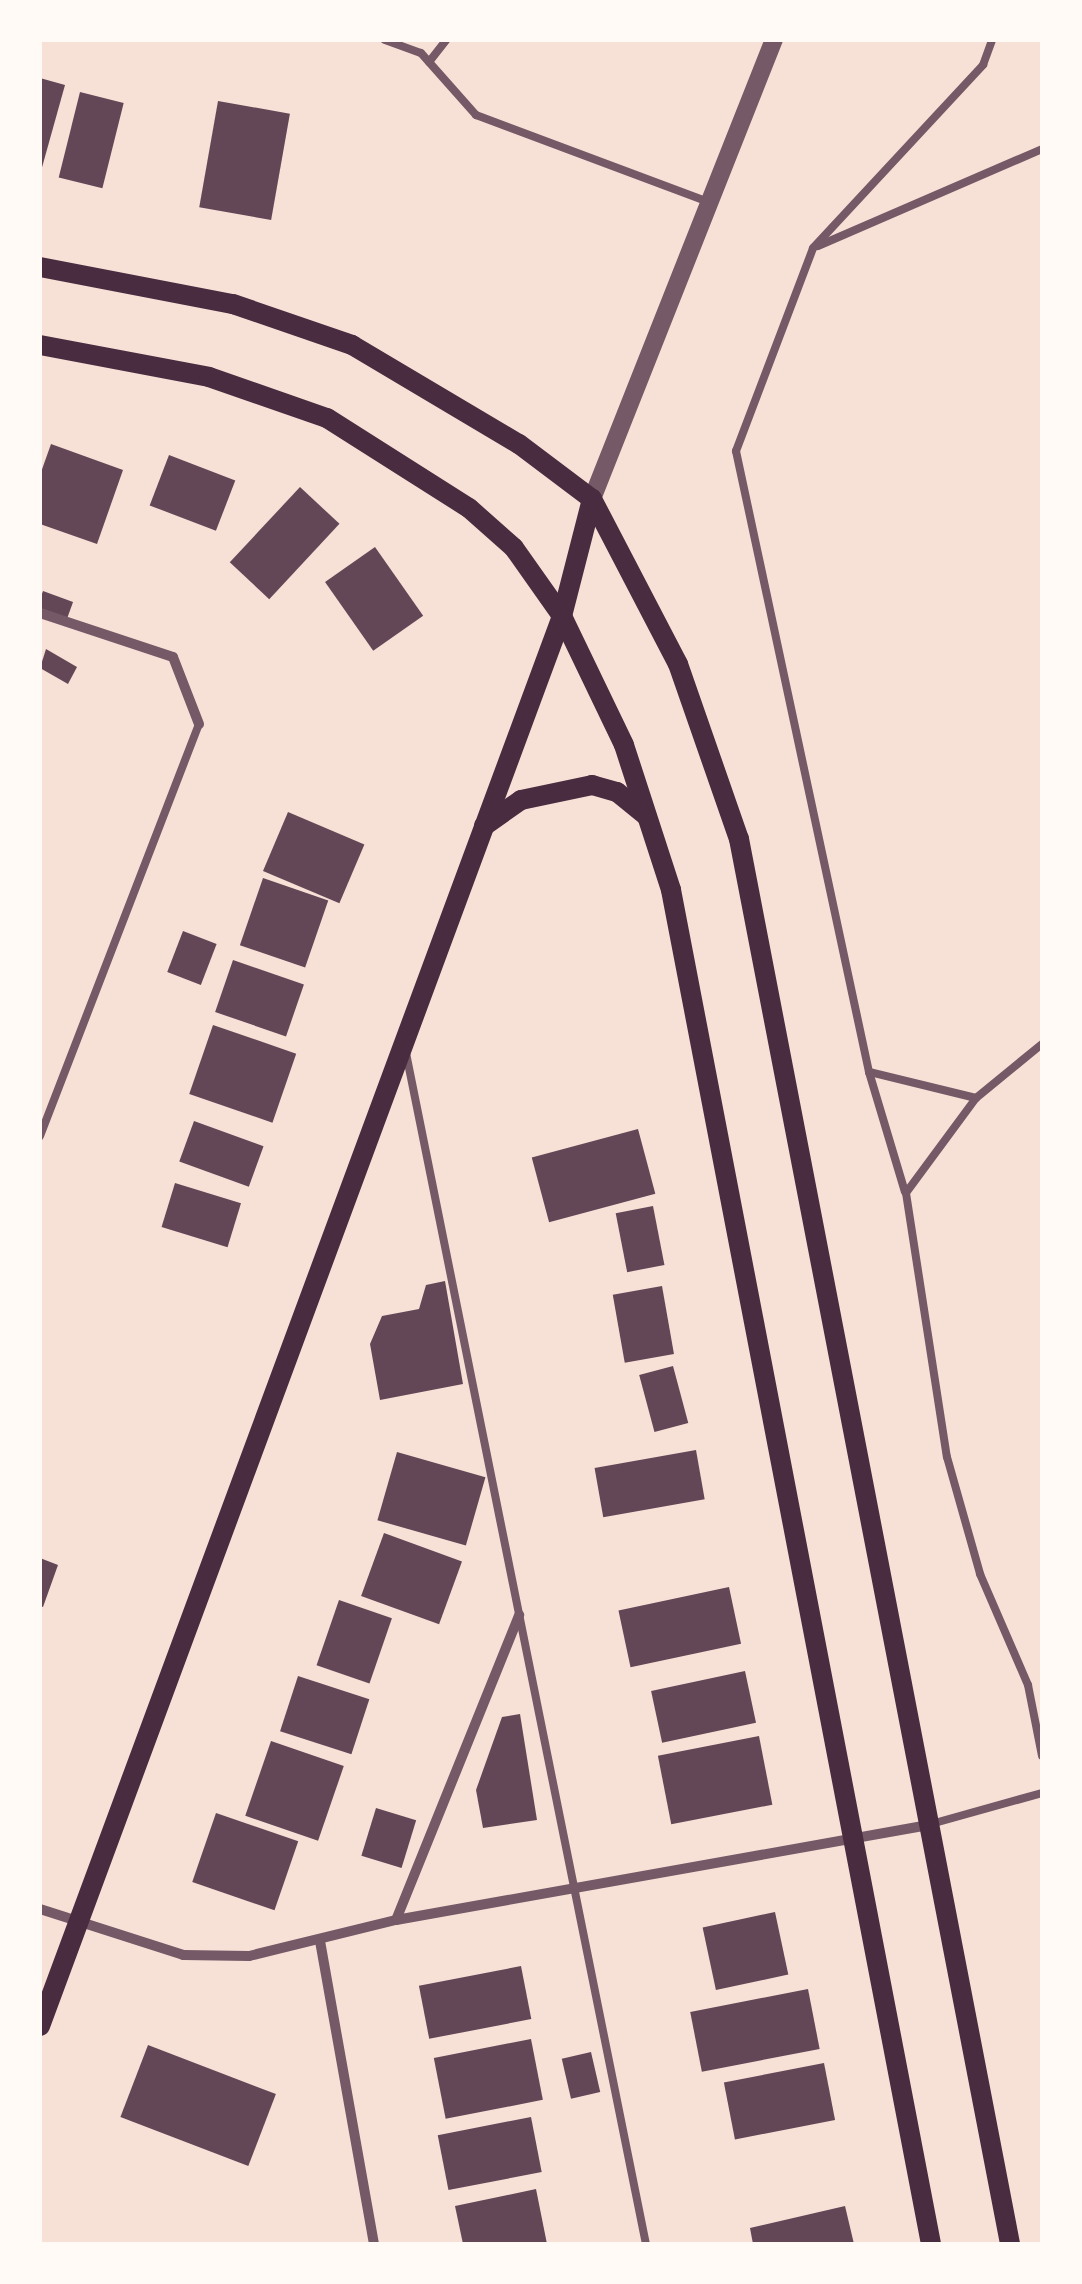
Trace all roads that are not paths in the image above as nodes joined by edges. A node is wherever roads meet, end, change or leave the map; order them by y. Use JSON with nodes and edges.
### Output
{"nodes":[{"id":1,"x":385,"y":40,"type":"edge"},
{"id":2,"x":446,"y":40,"type":"edge"},
{"id":3,"x":774,"y":40,"type":"edge"},
{"id":4,"x":992,"y":40,"type":"edge"},
{"id":5,"x":429,"y":62,"type":"junction"},
{"id":6,"x":1042,"y":150,"type":"edge"},
{"id":7,"x":714,"y":204,"type":"junction"},
{"id":8,"x":814,"y":248,"type":"junction"},
{"id":9,"x":40,"y":267,"type":"edge"},
{"id":10,"x":40,"y":345,"type":"edge"},
{"id":11,"x":592,"y":499,"type":"junction"},
{"id":12,"x":40,"y":613,"type":"edge"},
{"id":13,"x":562,"y":616,"type":"junction"},
{"id":14,"x":199,"y":724,"type":"joint"},
{"id":15,"x":647,"y":816,"type":"junction"},
{"id":16,"x":484,"y":826,"type":"junction"},
{"id":17,"x":404,"y":1043,"type":"junction"},
{"id":18,"x":1042,"y":1044,"type":"edge"},
{"id":19,"x":869,"y":1072,"type":"junction"},
{"id":20,"x":976,"y":1098,"type":"junction"},
{"id":21,"x":40,"y":1136,"type":"edge"},
{"id":22,"x":906,"y":1192,"type":"junction"},
{"id":23,"x":519,"y":1614,"type":"junction"},
{"id":24,"x":1042,"y":1756,"type":"edge"},
{"id":25,"x":1042,"y":1793,"type":"edge"},
{"id":26,"x":929,"y":1825,"type":"junction"},
{"id":27,"x":854,"y":1838,"type":"junction"},
{"id":28,"x":574,"y":1888,"type":"junction"},
{"id":29,"x":40,"y":1909,"type":"edge"},
{"id":30,"x":396,"y":1920,"type":"junction"},
{"id":31,"x":78,"y":1922,"type":"junction"},
{"id":32,"x":320,"y":1941,"type":"junction"},
{"id":33,"x":40,"y":2026,"type":"edge"},
{"id":34,"x":374,"y":2244,"type":"edge"},
{"id":35,"x":646,"y":2244,"type":"edge"},
{"id":36,"x":932,"y":2244,"type":"edge"},
{"id":37,"x":1010,"y":2244,"type":"edge"}],
"edges":[{"from":1,"to":5,"type":"lane"},
{"from":2,"to":5,"type":"lane"},
{"from":3,"to":7,"type":"street"},
{"from":4,"to":8,"type":"lane"},
{"from":5,"to":7,"type":"lane"},
{"from":6,"to":8,"type":"lane"},
{"from":7,"to":11,"type":"street"},
{"from":8,"to":19,"type":"lane"},
{"from":9,"to":11,"type":"main road"},
{"from":10,"to":13,"type":"main road"},
{"from":11,"to":13,"type":"main road"},
{"from":11,"to":26,"type":"main road"},
{"from":12,"to":14,"type":"street"},
{"from":13,"to":15,"type":"main road"},
{"from":13,"to":16,"type":"main road"},
{"from":14,"to":21,"type":"lane"},
{"from":15,"to":16,"type":"main road"},
{"from":15,"to":27,"type":"main road"},
{"from":16,"to":17,"type":"main road"},
{"from":17,"to":23,"type":"lane"},
{"from":17,"to":31,"type":"main road"},
{"from":18,"to":20,"type":"lane"},
{"from":19,"to":20,"type":"lane"},
{"from":19,"to":22,"type":"lane"},
{"from":20,"to":22,"type":"lane"},
{"from":22,"to":24,"type":"lane"},
{"from":23,"to":28,"type":"lane"},
{"from":23,"to":30,"type":"street"},
{"from":25,"to":26,"type":"lane"},
{"from":26,"to":27,"type":"street"},
{"from":26,"to":37,"type":"main road"},
{"from":27,"to":28,"type":"street"},
{"from":27,"to":36,"type":"main road"},
{"from":28,"to":30,"type":"street"},
{"from":28,"to":35,"type":"lane"},
{"from":29,"to":31,"type":"street"},
{"from":30,"to":32,"type":"street"},
{"from":31,"to":32,"type":"street"},
{"from":31,"to":33,"type":"main road"},
{"from":32,"to":34,"type":"street"}]}
